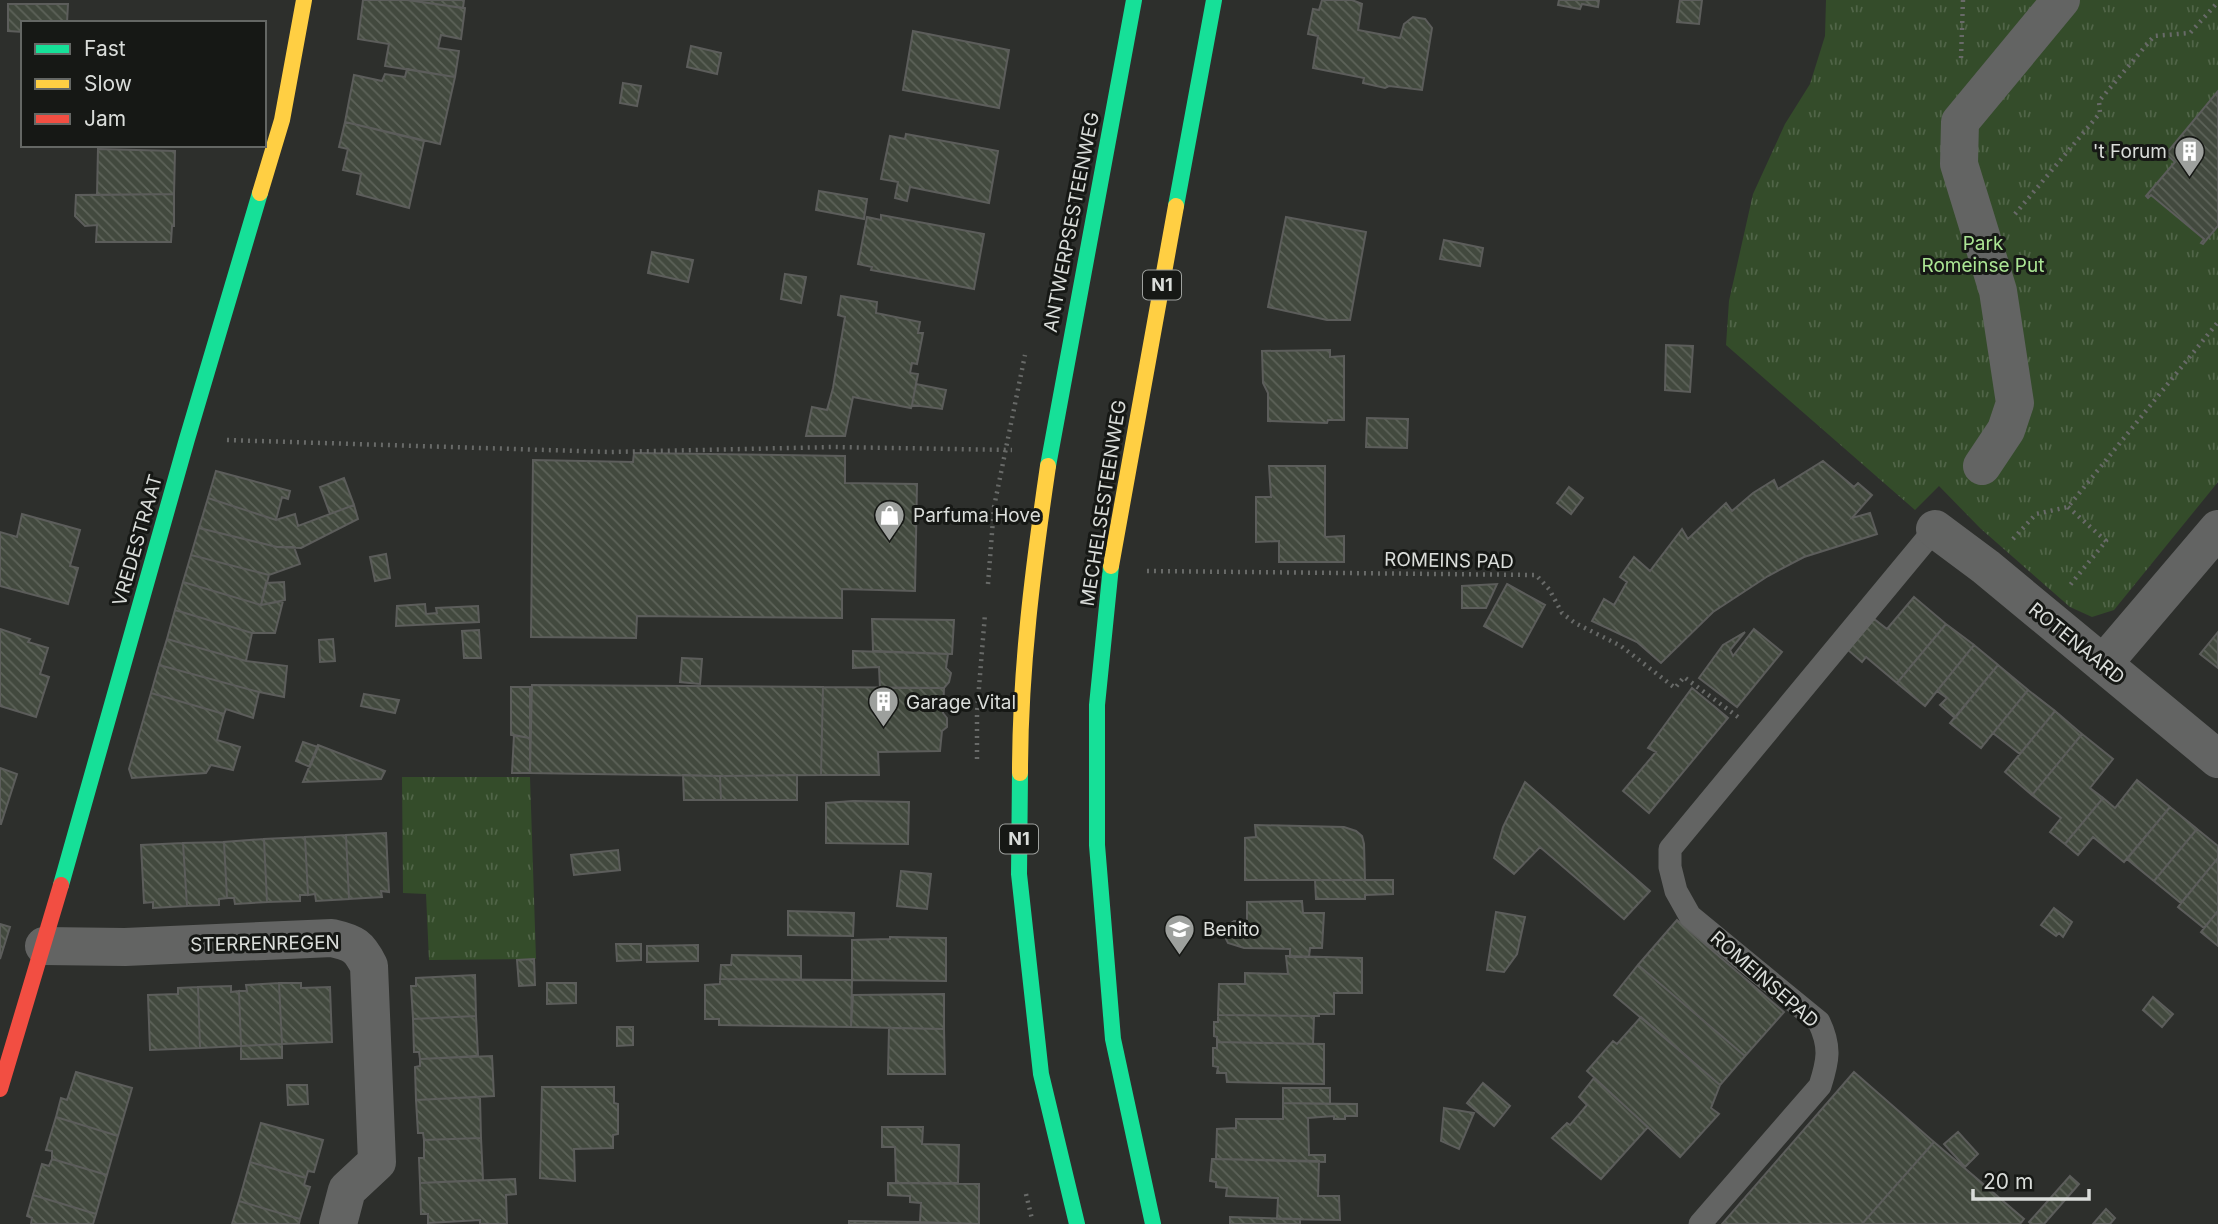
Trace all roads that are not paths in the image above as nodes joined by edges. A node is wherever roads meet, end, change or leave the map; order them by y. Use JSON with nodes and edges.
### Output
{"nodes":[{"id":1,"x":304,"y":0,"type":"edge"},
{"id":2,"x":1134,"y":0,"type":"edge"},
{"id":3,"x":1214,"y":0,"type":"edge"},
{"id":4,"x":2061,"y":0,"type":"edge"},
{"id":5,"x":1982,"y":466,"type":"dead end"},
{"id":6,"x":1935,"y":529,"type":"joint"},
{"id":7,"x":2218,"y":529,"type":"edge"},
{"id":8,"x":2103,"y":664,"type":"junction"},
{"id":9,"x":2218,"y":759,"type":"edge"},
{"id":10,"x":44,"y":946,"type":"junction"},
{"id":11,"x":0,"y":1089,"type":"edge"},
{"id":12,"x":338,"y":1224,"type":"edge"},
{"id":13,"x":1077,"y":1224,"type":"edge"},
{"id":14,"x":1153,"y":1224,"type":"edge"},
{"id":15,"x":1700,"y":1224,"type":"edge"}],
"edges":[{"from":1,"to":10,"type":"main road","name":"VREDESTRAAT"},
{"from":2,"to":13,"type":"main road","name":"ANTWERPSESTEENWEG","number":"N1"},
{"from":3,"to":14,"type":"main road","name":"MECHELSESTEENWEG","number":"N1"},
{"from":4,"to":5,"type":"street"},
{"from":6,"to":8,"type":"street","name":"ROTENAARD"},
{"from":6,"to":15,"type":"lane","name":"ROMEINSEPAD"},
{"from":7,"to":8,"type":"street"},
{"from":8,"to":9,"type":"street","name":"ROTENAARD"},
{"from":10,"to":11,"type":"main road","name":"VREDESTRAAT"},
{"from":10,"to":12,"type":"street","name":"STERRENREGEN"}]}
